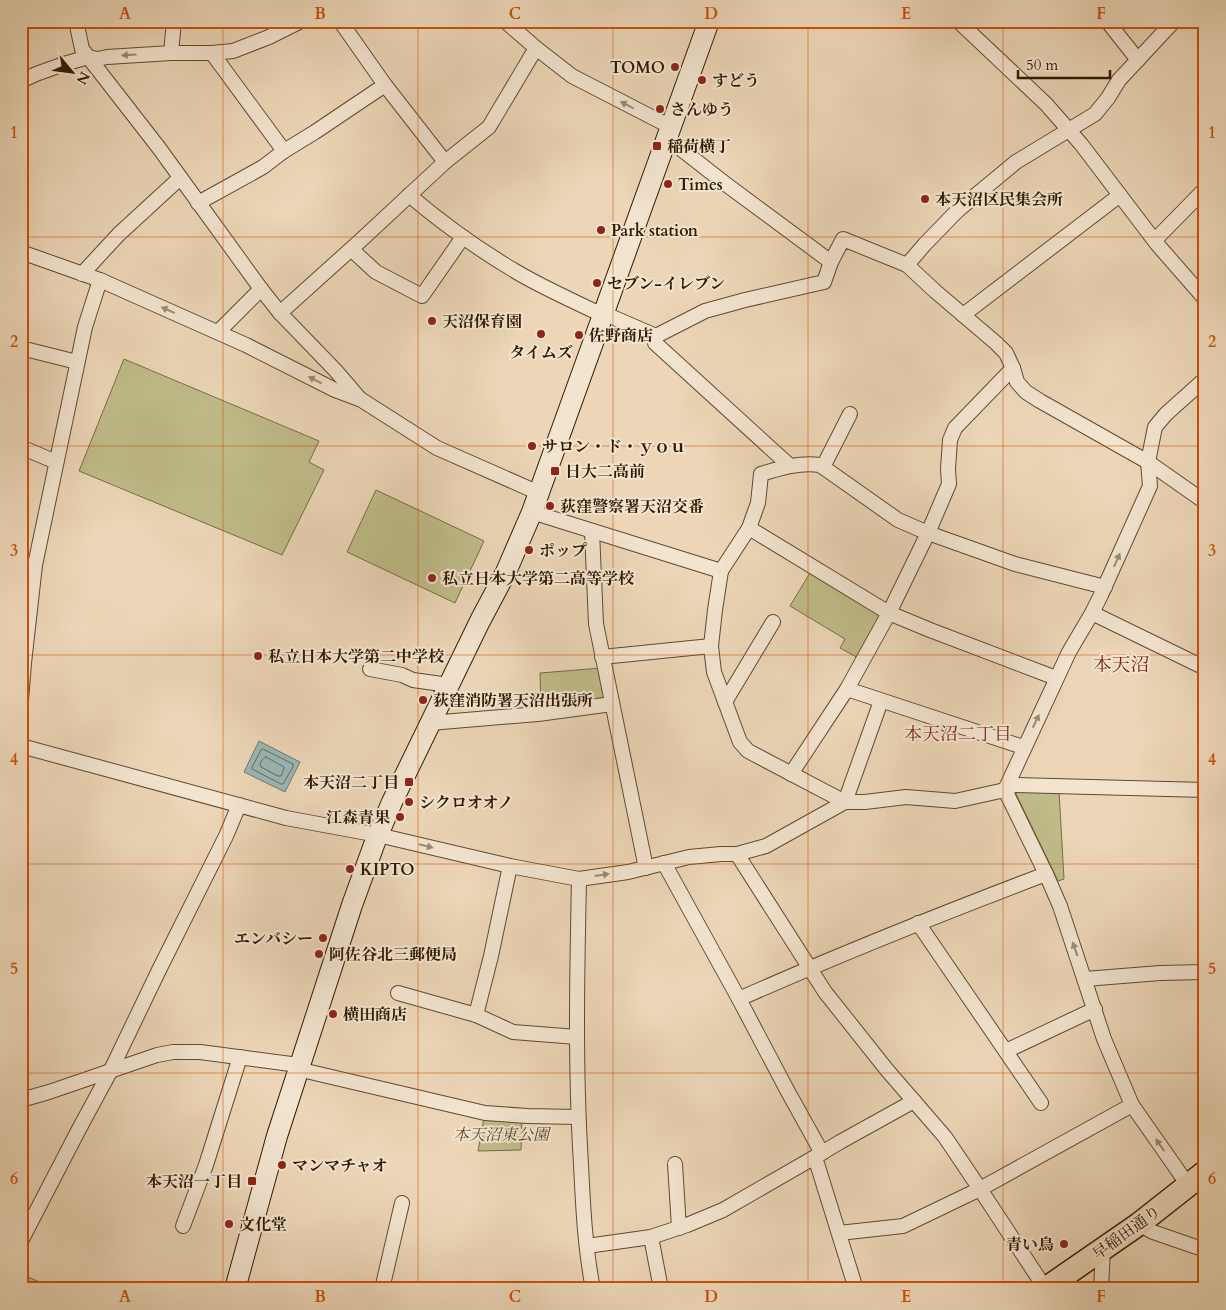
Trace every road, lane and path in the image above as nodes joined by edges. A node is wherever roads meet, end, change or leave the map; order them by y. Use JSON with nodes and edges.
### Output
{"nodes":[{"id":1,"x":76,"y":21,"type":"edge"},
{"id":2,"x":174,"y":21,"type":"edge"},
{"id":3,"x":340,"y":21,"type":"edge"},
{"id":4,"x":505,"y":21,"type":"edge"},
{"id":5,"x":709,"y":21,"type":"edge"},
{"id":6,"x":958,"y":21,"type":"edge"},
{"id":7,"x":1107,"y":21,"type":"edge"},
{"id":8,"x":1174,"y":21,"type":"edge"},
{"id":9,"x":293,"y":23,"type":"edge"},
{"id":10,"x":521,"y":27,"type":"edge"},
{"id":11,"x":536,"y":48,"type":"junction"},
{"id":12,"x":171,"y":53,"type":"junction"},
{"id":13,"x":212,"y":53,"type":"junction"},
{"id":14,"x":88,"y":57,"type":"junction"},
{"id":15,"x":1138,"y":60,"type":"junction"},
{"id":16,"x":21,"y":82,"type":"edge"},
{"id":17,"x":385,"y":85,"type":"junction"},
{"id":18,"x":1069,"y":131,"type":"junction"},
{"id":19,"x":669,"y":132,"type":"junction"},
{"id":20,"x":284,"y":151,"type":"junction"},
{"id":21,"x":445,"y":162,"type":"junction"},
{"id":22,"x":180,"y":178,"type":"junction"},
{"id":23,"x":1205,"y":189,"type":"edge"},
{"id":24,"x":1120,"y":195,"type":"junction"},
{"id":25,"x":409,"y":196,"type":"junction"},
{"id":26,"x":198,"y":203,"type":"junction"},
{"id":27,"x":463,"y":238,"type":"junction"},
{"id":28,"x":1155,"y":240,"type":"junction"},
{"id":29,"x":351,"y":249,"type":"junction"},
{"id":30,"x":21,"y":252,"type":"edge"},
{"id":31,"x":831,"y":262,"type":"junction"},
{"id":32,"x":907,"y":265,"type":"junction"},
{"id":33,"x":82,"y":274,"type":"junction"},
{"id":34,"x":100,"y":280,"type":"junction"},
{"id":35,"x":260,"y":289,"type":"junction"},
{"id":36,"x":1205,"y":299,"type":"edge"},
{"id":37,"x":280,"y":313,"type":"junction"},
{"id":38,"x":603,"y":313,"type":"junction"},
{"id":39,"x":963,"y":315,"type":"junction"},
{"id":40,"x":218,"y":332,"type":"junction"},
{"id":41,"x":656,"y":336,"type":"junction"},
{"id":42,"x":21,"y":348,"type":"edge"},
{"id":43,"x":77,"y":362,"type":"junction"},
{"id":44,"x":1013,"y":368,"type":"junction"},
{"id":45,"x":1205,"y":380,"type":"edge"},
{"id":46,"x":360,"y":399,"type":"junction"},
{"id":47,"x":850,"y":414,"type":"dead end"},
{"id":48,"x":21,"y":447,"type":"edge"},
{"id":49,"x":56,"y":462,"type":"junction"},
{"id":50,"x":1148,"y":462,"type":"junction"},
{"id":51,"x":790,"y":466,"type":"junction"},
{"id":52,"x":823,"y":467,"type":"junction"},
{"id":53,"x":539,"y":494,"type":"junction"},
{"id":54,"x":1205,"y":502,"type":"edge"},
{"id":55,"x":532,"y":512,"type":"junction"},
{"id":56,"x":749,"y":528,"type":"junction"},
{"id":57,"x":592,"y":531,"type":"junction"},
{"id":58,"x":928,"y":533,"type":"junction"},
{"id":59,"x":21,"y":560,"type":"edge"},
{"id":60,"x":35,"y":565,"type":"junction"},
{"id":61,"x":721,"y":571,"type":"junction"},
{"id":62,"x":1105,"y":587,"type":"junction"},
{"id":63,"x":889,"y":613,"type":"junction"},
{"id":64,"x":1092,"y":613,"type":"junction"},
{"id":65,"x":773,"y":622,"type":"dead end"},
{"id":66,"x":711,"y":646,"type":"junction"},
{"id":67,"x":602,"y":657,"type":"junction"},
{"id":68,"x":370,"y":668,"type":"dead end"},
{"id":69,"x":1205,"y":668,"type":"edge"},
{"id":70,"x":1056,"y":678,"type":"junction"},
{"id":71,"x":449,"y":685,"type":"junction"},
{"id":72,"x":847,"y":690,"type":"junction"},
{"id":73,"x":21,"y":700,"type":"edge"},
{"id":74,"x":882,"y":701,"type":"junction"},
{"id":75,"x":725,"y":702,"type":"junction"},
{"id":76,"x":612,"y":704,"type":"junction"},
{"id":77,"x":430,"y":723,"type":"junction"},
{"id":78,"x":21,"y":746,"type":"edge"},
{"id":79,"x":1024,"y":747,"type":"junction"},
{"id":80,"x":791,"y":774,"type":"junction"},
{"id":81,"x":1005,"y":790,"type":"junction"},
{"id":82,"x":1205,"y":790,"type":"edge"},
{"id":83,"x":845,"y":802,"type":"junction"},
{"id":84,"x":239,"y":805,"type":"junction"},
{"id":85,"x":378,"y":835,"type":"junction"},
{"id":86,"x":737,"y":854,"type":"junction"},
{"id":87,"x":664,"y":864,"type":"junction"},
{"id":88,"x":510,"y":866,"type":"junction"},
{"id":89,"x":646,"y":868,"type":"junction"},
{"id":90,"x":1046,"y":874,"type":"junction"},
{"id":91,"x":579,"y":879,"type":"junction"},
{"id":92,"x":918,"y":923,"type":"junction"},
{"id":93,"x":810,"y":968,"type":"junction"},
{"id":94,"x":1205,"y":972,"type":"edge"},
{"id":95,"x":1085,"y":979,"type":"junction"},
{"id":96,"x":398,"y":993,"type":"dead end"},
{"id":97,"x":740,"y":999,"type":"junction"},
{"id":98,"x":1094,"y":1009,"type":"junction"},
{"id":99,"x":476,"y":1015,"type":"junction"},
{"id":100,"x":577,"y":1037,"type":"junction"},
{"id":101,"x":1006,"y":1051,"type":"junction"},
{"id":102,"x":240,"y":1057,"type":"junction"},
{"id":103,"x":299,"y":1068,"type":"junction"},
{"id":104,"x":111,"y":1070,"type":"junction"},
{"id":105,"x":21,"y":1100,"type":"edge"},
{"id":106,"x":914,"y":1101,"type":"junction"},
{"id":107,"x":1041,"y":1103,"type":"dead end"},
{"id":108,"x":1132,"y":1105,"type":"junction"},
{"id":109,"x":578,"y":1117,"type":"junction"},
{"id":110,"x":819,"y":1155,"type":"junction"},
{"id":111,"x":675,"y":1164,"type":"dead end"},
{"id":112,"x":1197,"y":1178,"type":"edge"},
{"id":113,"x":980,"y":1189,"type":"junction"},
{"id":114,"x":402,"y":1203,"type":"dead end"},
{"id":115,"x":1138,"y":1224,"type":"junction"},
{"id":116,"x":183,"y":1226,"type":"dead end"},
{"id":117,"x":679,"y":1228,"type":"junction"},
{"id":118,"x":839,"y":1233,"type":"junction"},
{"id":119,"x":651,"y":1237,"type":"junction"},
{"id":120,"x":21,"y":1241,"type":"edge"},
{"id":121,"x":587,"y":1246,"type":"junction"},
{"id":122,"x":1103,"y":1249,"type":"junction"},
{"id":123,"x":1205,"y":1250,"type":"edge"},
{"id":124,"x":1045,"y":1288,"type":"edge"},
{"id":125,"x":235,"y":1289,"type":"edge"},
{"id":126,"x":382,"y":1289,"type":"edge"},
{"id":127,"x":593,"y":1289,"type":"edge"},
{"id":128,"x":661,"y":1289,"type":"edge"},
{"id":129,"x":856,"y":1289,"type":"edge"},
{"id":130,"x":1100,"y":1289,"type":"edge"}],
"edges":[{"from":1,"to":14,"type":"street"},
{"from":2,"to":12,"type":"street"},
{"from":3,"to":17,"type":"street"},
{"from":4,"to":10,"type":"street"},
{"from":5,"to":19,"type":"street"},
{"from":6,"to":18,"type":"street"},
{"from":7,"to":15,"type":"street"},
{"from":8,"to":15,"type":"street"},
{"from":9,"to":13,"type":"street"},
{"from":10,"to":11,"type":"street"},
{"from":19,"to":11,"type":"street","one_way":true},
{"from":11,"to":21,"type":"street"},
{"from":12,"to":13,"type":"street"},
{"from":12,"to":14,"type":"street","one_way":true},
{"from":13,"to":20,"type":"street"},
{"from":14,"to":16,"type":"street"},
{"from":14,"to":22,"type":"street"},
{"from":15,"to":18,"type":"street"},
{"from":17,"to":20,"type":"street"},
{"from":17,"to":21,"type":"street"},
{"from":18,"to":24,"type":"street"},
{"from":18,"to":32,"type":"street"},
{"from":19,"to":31,"type":"street"},
{"from":19,"to":38,"type":"street"},
{"from":20,"to":26,"type":"street"},
{"from":21,"to":25,"type":"street"},
{"from":22,"to":26,"type":"street"},
{"from":22,"to":33,"type":"street"},
{"from":23,"to":28,"type":"street"},
{"from":24,"to":28,"type":"street"},
{"from":24,"to":39,"type":"street"},
{"from":25,"to":27,"type":"street"},
{"from":25,"to":29,"type":"street"},
{"from":26,"to":35,"type":"street"},
{"from":27,"to":29,"type":"street"},
{"from":27,"to":38,"type":"street"},
{"from":28,"to":36,"type":"street"},
{"from":29,"to":37,"type":"street"},
{"from":30,"to":33,"type":"street"},
{"from":31,"to":32,"type":"street"},
{"from":31,"to":41,"type":"street"},
{"from":32,"to":39,"type":"street"},
{"from":33,"to":34,"type":"street"},
{"from":40,"to":34,"type":"street","one_way":true},
{"from":34,"to":43,"type":"street"},
{"from":35,"to":37,"type":"street"},
{"from":35,"to":40,"type":"street"},
{"from":37,"to":46,"type":"street"},
{"from":38,"to":41,"type":"street"},
{"from":38,"to":53,"type":"street"},
{"from":39,"to":44,"type":"street"},
{"from":46,"to":40,"type":"street","one_way":true},
{"from":41,"to":51,"type":"street"},
{"from":42,"to":43,"type":"street"},
{"from":43,"to":49,"type":"street"},
{"from":44,"to":50,"type":"street"},
{"from":44,"to":58,"type":"street"},
{"from":45,"to":50,"type":"street"},
{"from":46,"to":53,"type":"street"},
{"from":47,"to":52,"type":"street"},
{"from":48,"to":49,"type":"street"},
{"from":49,"to":60,"type":"street"},
{"from":50,"to":54,"type":"street"},
{"from":62,"to":50,"type":"street","one_way":true},
{"from":51,"to":52,"type":"street"},
{"from":51,"to":56,"type":"street"},
{"from":52,"to":58,"type":"street"},
{"from":53,"to":55,"type":"street"},
{"from":55,"to":57,"type":"street"},
{"from":55,"to":71,"type":"street"},
{"from":56,"to":61,"type":"street"},
{"from":56,"to":63,"type":"street"},
{"from":57,"to":61,"type":"street"},
{"from":57,"to":67,"type":"street"},
{"from":58,"to":62,"type":"street"},
{"from":58,"to":63,"type":"street"},
{"from":59,"to":60,"type":"street"},
{"from":60,"to":73,"type":"street"},
{"from":61,"to":66,"type":"street"},
{"from":62,"to":64,"type":"street"},
{"from":63,"to":70,"type":"street"},
{"from":63,"to":72,"type":"street"},
{"from":64,"to":69,"type":"street"},
{"from":64,"to":70,"type":"street"},
{"from":65,"to":75,"type":"street"},
{"from":66,"to":67,"type":"street"},
{"from":66,"to":75,"type":"street"},
{"from":67,"to":76,"type":"street"},
{"from":68,"to":71,"type":"street"},
{"from":79,"to":70,"type":"street","one_way":true},
{"from":71,"to":77,"type":"street"},
{"from":72,"to":74,"type":"street"},
{"from":72,"to":80,"type":"street"},
{"from":74,"to":79,"type":"street"},
{"from":74,"to":83,"type":"street"},
{"from":75,"to":80,"type":"street"},
{"from":76,"to":77,"type":"street"},
{"from":76,"to":89,"type":"street"},
{"from":77,"to":85,"type":"street"},
{"from":78,"to":84,"type":"street"},
{"from":79,"to":81,"type":"street"},
{"from":80,"to":83,"type":"street"},
{"from":81,"to":82,"type":"street"},
{"from":81,"to":83,"type":"street"},
{"from":81,"to":90,"type":"street"},
{"from":83,"to":86,"type":"street"},
{"from":84,"to":85,"type":"street"},
{"from":84,"to":104,"type":"street"},
{"from":85,"to":88,"type":"street","one_way":true},
{"from":85,"to":103,"type":"street"},
{"from":86,"to":87,"type":"street"},
{"from":86,"to":93,"type":"street"},
{"from":87,"to":89,"type":"street"},
{"from":87,"to":97,"type":"street"},
{"from":88,"to":91,"type":"street"},
{"from":88,"to":99,"type":"street"},
{"from":91,"to":89,"type":"street","one_way":true},
{"from":90,"to":92,"type":"street"},
{"from":95,"to":90,"type":"street","one_way":true},
{"from":91,"to":100,"type":"street"},
{"from":92,"to":93,"type":"street"},
{"from":92,"to":101,"type":"street"},
{"from":93,"to":97,"type":"street"},
{"from":93,"to":106,"type":"street"},
{"from":94,"to":95,"type":"street"},
{"from":95,"to":98,"type":"street"},
{"from":96,"to":99,"type":"street"},
{"from":97,"to":110,"type":"street"},
{"from":98,"to":101,"type":"street"},
{"from":98,"to":108,"type":"street"},
{"from":99,"to":100,"type":"street"},
{"from":100,"to":109,"type":"street"},
{"from":101,"to":107,"type":"street"},
{"from":102,"to":103,"type":"street"},
{"from":102,"to":104,"type":"street"},
{"from":102,"to":116,"type":"street"},
{"from":103,"to":109,"type":"street"},
{"from":103,"to":125,"type":"street"},
{"from":104,"to":105,"type":"street"},
{"from":104,"to":120,"type":"street"},
{"from":106,"to":110,"type":"street"},
{"from":106,"to":113,"type":"street"},
{"from":112,"to":108,"type":"street","one_way":true},
{"from":108,"to":113,"type":"street"},
{"from":109,"to":121,"type":"street"},
{"from":110,"to":117,"type":"street"},
{"from":110,"to":118,"type":"street"},
{"from":111,"to":117,"type":"street"},
{"from":112,"to":115,"type":"main road","name":"早稲田通り"},
{"from":113,"to":118,"type":"street"},
{"from":113,"to":124,"type":"street"},
{"from":114,"to":126,"type":"street"},
{"from":115,"to":122,"type":"main road","name":"早稲田通り"},
{"from":115,"to":123,"type":"street"},
{"from":117,"to":119,"type":"street"},
{"from":118,"to":129,"type":"street"},
{"from":119,"to":121,"type":"street"},
{"from":119,"to":128,"type":"street"},
{"from":121,"to":127,"type":"street"},
{"from":122,"to":124,"type":"main road","name":"早稲田通り"},
{"from":122,"to":130,"type":"street"}]}
